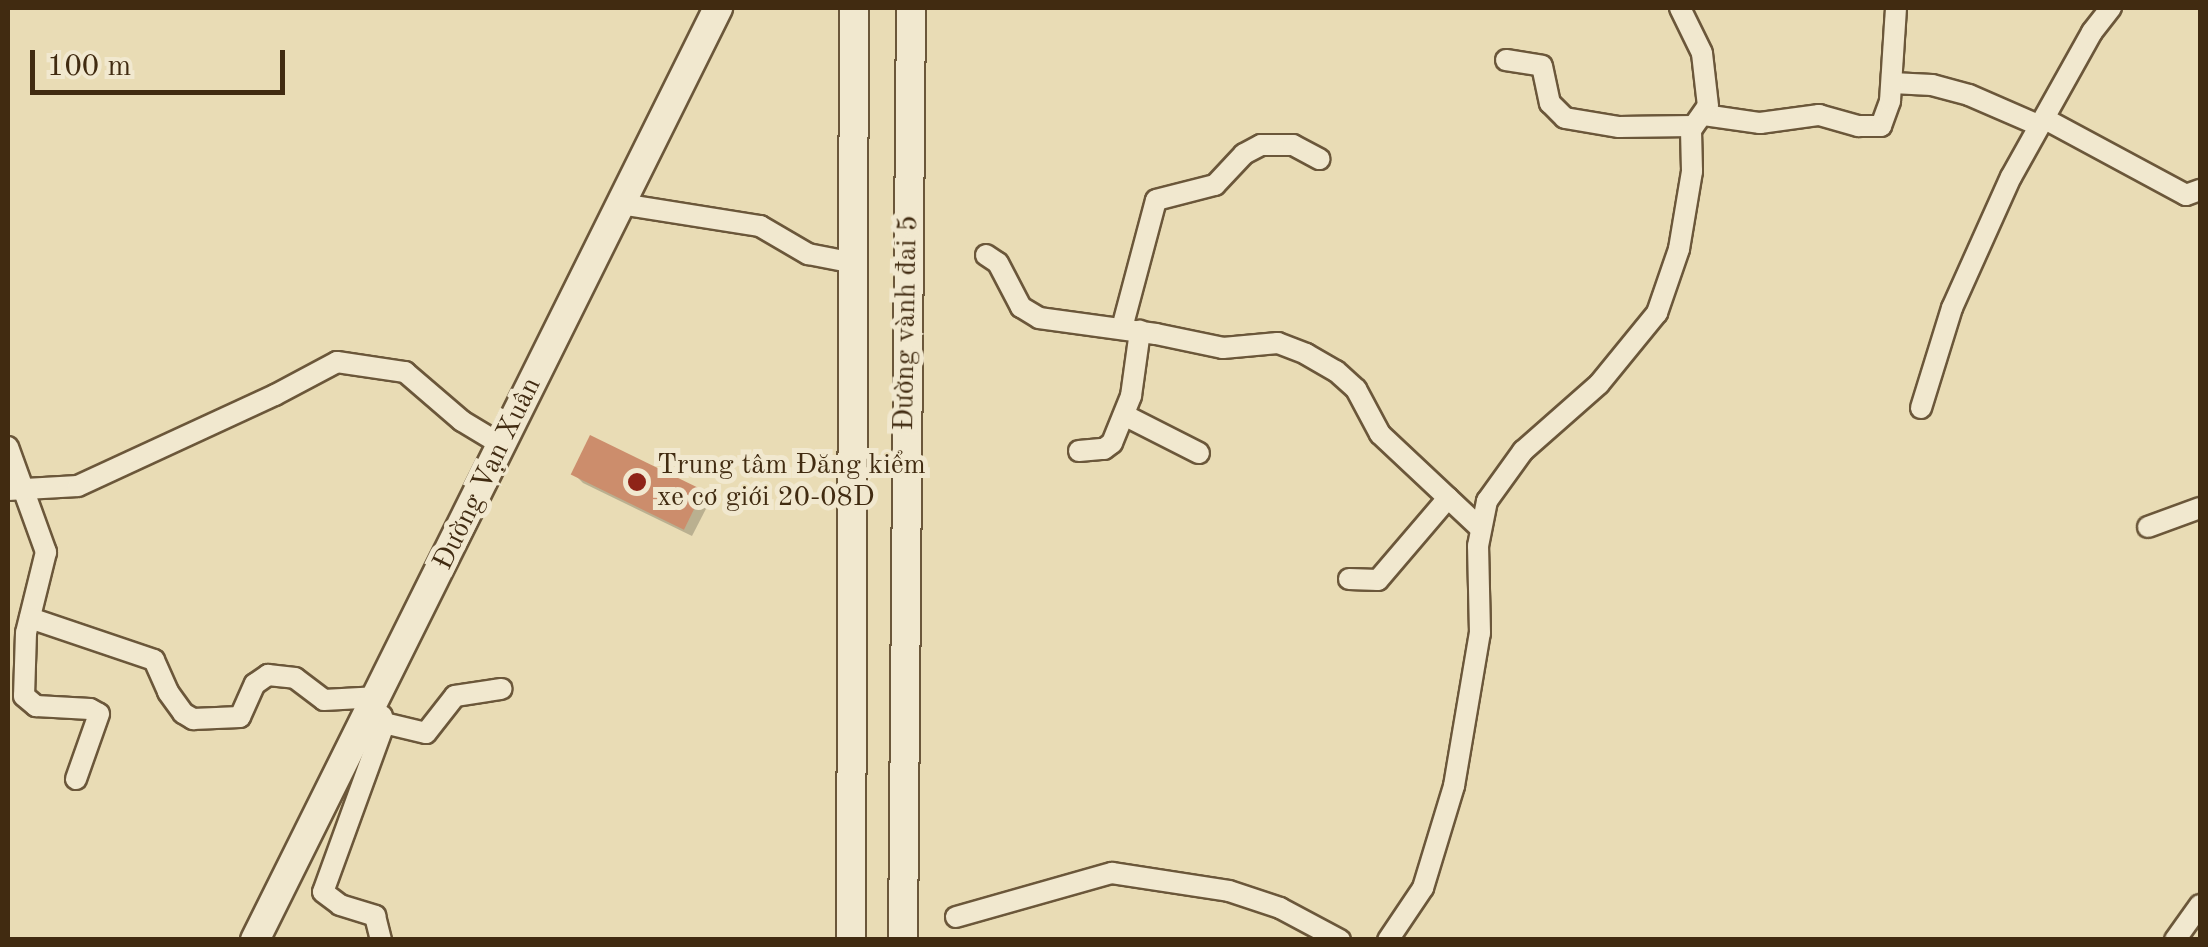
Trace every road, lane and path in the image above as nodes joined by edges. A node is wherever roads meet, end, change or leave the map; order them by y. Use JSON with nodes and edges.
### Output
{"nodes":[{"id":1,"x":718,"y":8,"type":"edge"},
{"id":2,"x":854,"y":8,"type":"edge"},
{"id":3,"x":911,"y":8,"type":"edge"},
{"id":4,"x":1680,"y":8,"type":"edge"},
{"id":5,"x":1896,"y":8,"type":"edge"},
{"id":6,"x":2111,"y":8,"type":"edge"},
{"id":7,"x":1506,"y":60,"type":"dead end"},
{"id":8,"x":1892,"y":83,"type":"junction"},
{"id":9,"x":1699,"y":120,"type":"junction"},
{"id":10,"x":2042,"y":122,"type":"junction"},
{"id":11,"x":1318,"y":159,"type":"dead end"},
{"id":12,"x":2200,"y":190,"type":"edge"},
{"id":13,"x":621,"y":204,"type":"junction"},
{"id":14,"x":986,"y":254,"type":"dead end"},
{"id":15,"x":845,"y":261,"type":"dead end"},
{"id":16,"x":1131,"y":330,"type":"junction"},
{"id":17,"x":1921,"y":408,"type":"dead end"},
{"id":18,"x":1124,"y":415,"type":"junction"},
{"id":19,"x":502,"y":446,"type":"junction"},
{"id":20,"x":8,"y":447,"type":"edge"},
{"id":21,"x":1079,"y":451,"type":"dead end"},
{"id":22,"x":1199,"y":453,"type":"dead end"},
{"id":23,"x":16,"y":490,"type":"edge"},
{"id":24,"x":1448,"y":498,"type":"junction"},
{"id":25,"x":2200,"y":508,"type":"edge"},
{"id":26,"x":2148,"y":526,"type":"dead end"},
{"id":27,"x":1480,"y":528,"type":"junction"},
{"id":28,"x":1348,"y":579,"type":"dead end"},
{"id":29,"x":30,"y":618,"type":"junction"},
{"id":30,"x":501,"y":689,"type":"dead end"},
{"id":31,"x":380,"y":711,"type":"junction"},
{"id":32,"x":76,"y":779,"type":"dead end"},
{"id":33,"x":2200,"y":905,"type":"edge"},
{"id":34,"x":956,"y":917,"type":"dead end"},
{"id":35,"x":255,"y":940,"type":"edge"},
{"id":36,"x":381,"y":940,"type":"edge"},
{"id":37,"x":851,"y":940,"type":"edge"},
{"id":38,"x":903,"y":940,"type":"edge"},
{"id":39,"x":1340,"y":940,"type":"edge"},
{"id":40,"x":1388,"y":940,"type":"edge"},
{"id":41,"x":2175,"y":940,"type":"edge"}],
"edges":[{"from":1,"to":13,"type":"main road","name":"Đường Vạn Xuân"},
{"from":2,"to":37,"type":"main road","name":"Đường vành đai 5"},
{"from":3,"to":38,"type":"main road","name":"Đường vành đai 5"},
{"from":4,"to":9,"type":"street"},
{"from":5,"to":8,"type":"street"},
{"from":6,"to":10,"type":"street"},
{"from":7,"to":9,"type":"street"},
{"from":8,"to":9,"type":"street"},
{"from":8,"to":10,"type":"street"},
{"from":9,"to":27,"type":"street"},
{"from":10,"to":12,"type":"street"},
{"from":10,"to":17,"type":"street"},
{"from":11,"to":16,"type":"street"},
{"from":13,"to":15,"type":"street"},
{"from":13,"to":19,"type":"main road","name":"Đường Vạn Xuân"},
{"from":14,"to":16,"type":"street"},
{"from":16,"to":18,"type":"street"},
{"from":16,"to":24,"type":"street"},
{"from":18,"to":21,"type":"street"},
{"from":18,"to":22,"type":"street"},
{"from":19,"to":23,"type":"street"},
{"from":19,"to":31,"type":"main road","name":"Đường Vạn Xuân"},
{"from":20,"to":23,"type":"street"},
{"from":23,"to":29,"type":"street"},
{"from":24,"to":27,"type":"street"},
{"from":24,"to":28,"type":"street"},
{"from":25,"to":26,"type":"street"},
{"from":27,"to":40,"type":"street"},
{"from":29,"to":31,"type":"street"},
{"from":29,"to":32,"type":"street"},
{"from":30,"to":31,"type":"street"},
{"from":31,"to":35,"type":"main road","name":"Đường Vạn Xuân"},
{"from":31,"to":36,"type":"street"},
{"from":33,"to":41,"type":"street"},
{"from":34,"to":39,"type":"street"}]}
